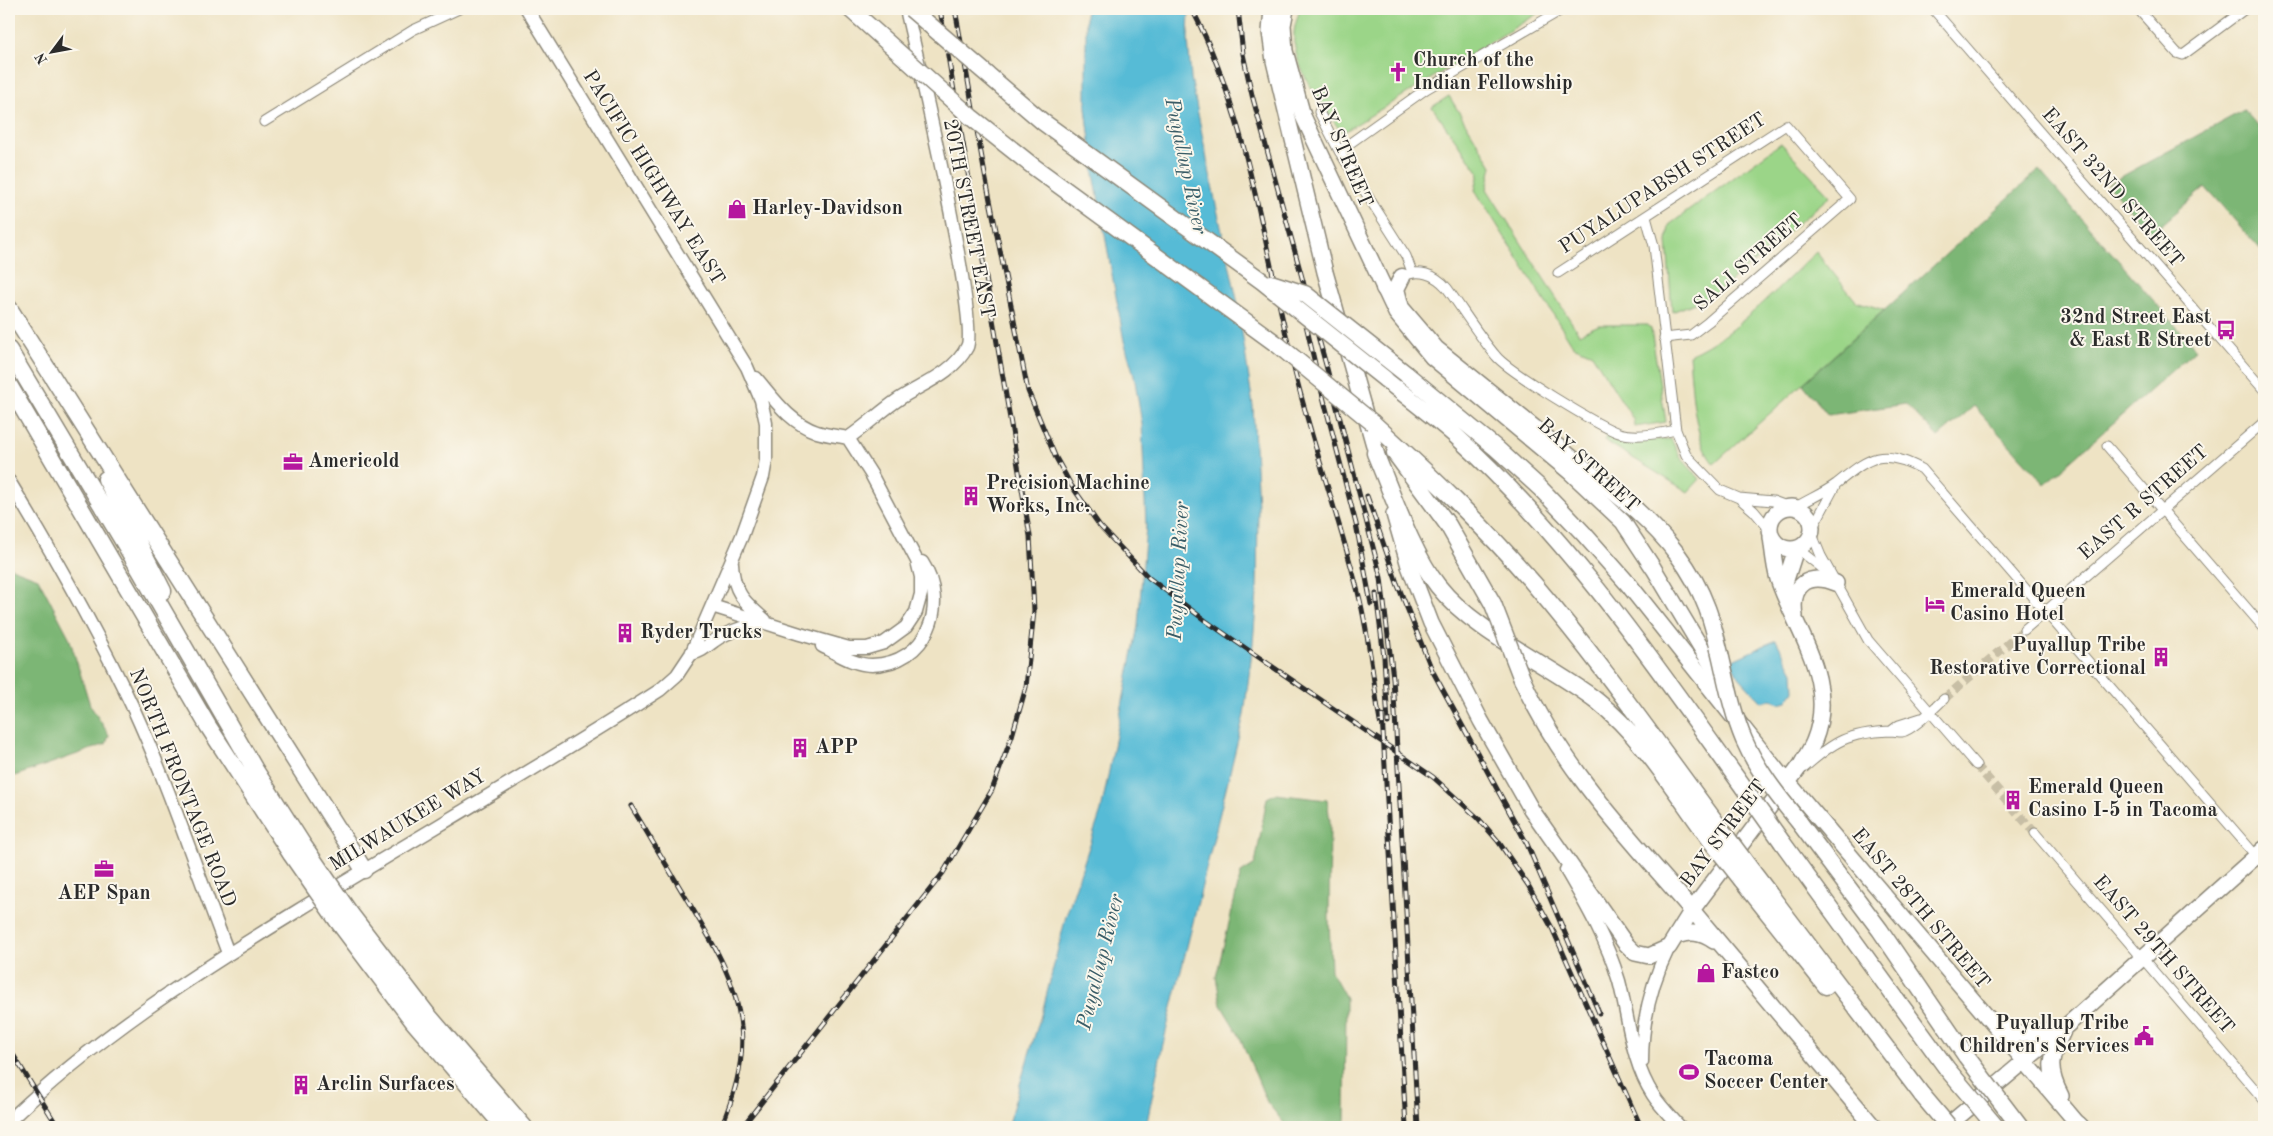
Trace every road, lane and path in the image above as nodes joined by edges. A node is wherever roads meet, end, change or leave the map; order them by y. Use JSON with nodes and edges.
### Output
{"nodes":[{"id":1,"x":459,"y":9,"type":"edge"},
{"id":2,"x":527,"y":9,"type":"edge"},
{"id":3,"x":850,"y":9,"type":"edge"},
{"id":4,"x":906,"y":9,"type":"edge"},
{"id":5,"x":911,"y":9,"type":"edge"},
{"id":6,"x":1272,"y":9,"type":"edge"},
{"id":7,"x":1286,"y":9,"type":"edge"},
{"id":8,"x":1563,"y":9,"type":"edge"},
{"id":9,"x":1933,"y":9,"type":"edge"},
{"id":10,"x":2138,"y":9,"type":"edge"},
{"id":11,"x":2245,"y":9,"type":"edge"},
{"id":12,"x":1319,"y":112,"type":"dead end"},
{"id":13,"x":264,"y":122,"type":"dead end"},
{"id":14,"x":1786,"y":125,"type":"joint"},
{"id":15,"x":1339,"y":151,"type":"junction"},
{"id":16,"x":1646,"y":217,"type":"junction"},
{"id":17,"x":1374,"y":268,"type":"junction"},
{"id":18,"x":1558,"y":273,"type":"dead end"},
{"id":19,"x":1407,"y":275,"type":"junction"},
{"id":20,"x":1262,"y":281,"type":"junction"},
{"id":21,"x":1384,"y":288,"type":"junction"},
{"id":22,"x":9,"y":308,"type":"edge"},
{"id":23,"x":1406,"y":316,"type":"junction"},
{"id":24,"x":1664,"y":338,"type":"junction"},
{"id":25,"x":9,"y":350,"type":"edge"},
{"id":26,"x":747,"y":367,"type":"junction"},
{"id":27,"x":9,"y":385,"type":"edge"},
{"id":28,"x":2264,"y":390,"type":"edge"},
{"id":29,"x":9,"y":406,"type":"edge"},
{"id":30,"x":2264,"y":422,"type":"edge"},
{"id":31,"x":1372,"y":423,"type":"junction"},
{"id":32,"x":1676,"y":430,"type":"junction"},
{"id":33,"x":848,"y":438,"type":"junction"},
{"id":34,"x":2107,"y":446,"type":"dead end"},
{"id":35,"x":1375,"y":453,"type":"junction"},
{"id":36,"x":9,"y":481,"type":"edge"},
{"id":37,"x":1836,"y":484,"type":"junction"},
{"id":38,"x":1739,"y":498,"type":"junction"},
{"id":39,"x":1793,"y":507,"type":"junction"},
{"id":40,"x":2162,"y":509,"type":"junction"},
{"id":41,"x":1812,"y":531,"type":"junction"},
{"id":42,"x":1770,"y":534,"type":"junction"},
{"id":43,"x":1797,"y":549,"type":"junction"},
{"id":44,"x":914,"y":554,"type":"junction"},
{"id":45,"x":731,"y":560,"type":"junction"},
{"id":46,"x":1836,"y":584,"type":"junction"},
{"id":47,"x":1784,"y":595,"type":"junction"},
{"id":48,"x":134,"y":597,"type":"junction"},
{"id":49,"x":712,"y":606,"type":"junction"},
{"id":50,"x":2046,"y":611,"type":"junction"},
{"id":51,"x":769,"y":623,"type":"junction"},
{"id":52,"x":1796,"y":623,"type":"junction"},
{"id":53,"x":2264,"y":628,"type":"edge"},
{"id":54,"x":2024,"y":630,"type":"tunnel mouth"},
{"id":55,"x":800,"y":634,"type":"junction"},
{"id":56,"x":691,"y":654,"type":"junction"},
{"id":57,"x":1944,"y":699,"type":"tunnel mouth"},
{"id":58,"x":1929,"y":712,"type":"junction"},
{"id":59,"x":1976,"y":765,"type":"tunnel mouth"},
{"id":60,"x":254,"y":768,"type":"junction"},
{"id":61,"x":1787,"y":784,"type":"junction"},
{"id":62,"x":1531,"y":809,"type":"junction"},
{"id":63,"x":2035,"y":833,"type":"tunnel mouth"},
{"id":64,"x":1716,"y":835,"type":"junction"},
{"id":65,"x":297,"y":850,"type":"junction"},
{"id":66,"x":2262,"y":857,"type":"edge"},
{"id":67,"x":364,"y":870,"type":"junction"},
{"id":68,"x":1692,"y":910,"type":"junction"},
{"id":69,"x":343,"y":916,"type":"junction"},
{"id":70,"x":1672,"y":941,"type":"junction"},
{"id":71,"x":1722,"y":947,"type":"junction"},
{"id":72,"x":228,"y":954,"type":"junction"},
{"id":73,"x":2142,"y":957,"type":"junction"},
{"id":74,"x":1991,"y":1023,"type":"junction"},
{"id":75,"x":2064,"y":1028,"type":"junction"},
{"id":76,"x":2023,"y":1061,"type":"junction"},
{"id":77,"x":1642,"y":1074,"type":"junction"},
{"id":78,"x":2264,"y":1100,"type":"edge"},
{"id":79,"x":2067,"y":1111,"type":"junction"},
{"id":80,"x":9,"y":1121,"type":"edge"},
{"id":81,"x":2080,"y":1126,"type":"edge"},
{"id":82,"x":504,"y":1127,"type":"edge"},
{"id":83,"x":524,"y":1127,"type":"edge"},
{"id":84,"x":1680,"y":1127,"type":"edge"},
{"id":85,"x":1874,"y":1127,"type":"edge"},
{"id":86,"x":1948,"y":1127,"type":"edge"},
{"id":87,"x":1996,"y":1127,"type":"edge"},
{"id":88,"x":2020,"y":1127,"type":"edge"}],
"edges":[{"from":1,"to":13,"type":"street"},
{"from":2,"to":26,"type":"street","name":"PACIFIC HIGHWAY EAST"},
{"from":3,"to":31,"type":"highway","bridge":true},
{"from":4,"to":33,"type":"street","name":"20TH STREET EAST"},
{"from":5,"to":20,"type":"highway","bridge":true},
{"from":6,"to":35,"type":"main road","name":"BAY STREET"},
{"from":7,"to":17,"type":"main road","name":"BAY STREET"},
{"from":8,"to":15,"type":"street"},
{"from":9,"to":28,"type":"street","name":"EAST 32ND STREET"},
{"from":10,"to":11,"type":"street"},
{"from":12,"to":15,"type":"street"},
{"from":14,"to":16,"type":"street","name":"PUYALUPABSH STREET"},
{"from":14,"to":24,"type":"street","name":"SALI STREET"},
{"from":15,"to":19,"type":"street"},
{"from":16,"to":18,"type":"street","name":"PUYALUPABSH STREET"},
{"from":16,"to":24,"type":"street"},
{"from":17,"to":19,"type":"main road"},
{"from":17,"to":21,"type":"main road","name":"BAY STREET"},
{"from":19,"to":23,"type":"highway"},
{"from":19,"to":32,"type":"street"},
{"from":20,"to":61,"type":"highway","bridge":true},
{"from":20,"to":87,"type":"highway","bridge":true},
{"from":21,"to":23,"type":"highway"},
{"from":21,"to":61,"type":"main road","name":"BAY STREET"},
{"from":22,"to":60,"type":"highway"},
{"from":22,"to":67,"type":"highway"},
{"from":23,"to":88,"type":"highway","bridge":true},
{"from":24,"to":32,"type":"street"},
{"from":25,"to":60,"type":"highway"},
{"from":26,"to":33,"type":"street"},
{"from":26,"to":45,"type":"street","name":"MILWAUKEE WAY"},
{"from":27,"to":48,"type":"highway"},
{"from":29,"to":48,"type":"highway"},
{"from":30,"to":40,"type":"street","name":"EAST R STREET"},
{"from":31,"to":64,"type":"highway"},
{"from":31,"to":68,"type":"highway","bridge":true},
{"from":32,"to":38,"type":"street"},
{"from":33,"to":44,"type":"street"},
{"from":34,"to":40,"type":"street"},
{"from":35,"to":62,"type":"main road","name":"BAY STREET"},
{"from":35,"to":64,"type":"highway"},
{"from":36,"to":72,"type":"street","name":"NORTH FRONTAGE ROAD"},
{"from":37,"to":39,"type":"street"},
{"from":37,"to":41,"type":"street"},
{"from":37,"to":50,"type":"street"},
{"from":38,"to":39,"type":"street"},
{"from":38,"to":42,"type":"street"},
{"from":39,"to":41,"type":"main road"},
{"from":39,"to":42,"type":"main road"},
{"from":40,"to":50,"type":"street","name":"EAST R STREET"},
{"from":40,"to":53,"type":"street"},
{"from":41,"to":43,"type":"main road"},
{"from":41,"to":46,"type":"street"},
{"from":42,"to":43,"type":"main road"},
{"from":42,"to":47,"type":"main road"},
{"from":43,"to":46,"type":"street"},
{"from":43,"to":47,"type":"main road"},
{"from":44,"to":55,"type":"street"},
{"from":44,"to":55,"type":"street"},
{"from":45,"to":49,"type":"street","name":"MILWAUKEE WAY"},
{"from":45,"to":51,"type":"street"},
{"from":46,"to":52,"type":"main road"},
{"from":46,"to":58,"type":"street"},
{"from":47,"to":52,"type":"main road"},
{"from":48,"to":65,"type":"highway"},
{"from":49,"to":51,"type":"street"},
{"from":49,"to":56,"type":"street","name":"MILWAUKEE WAY"},
{"from":50,"to":54,"type":"street","name":"EAST R STREET"},
{"from":50,"to":66,"type":"street"},
{"from":51,"to":55,"type":"street"},
{"from":51,"to":56,"type":"street"},
{"from":52,"to":61,"type":"main road"},
{"from":56,"to":67,"type":"street","name":"MILWAUKEE WAY"},
{"from":57,"to":58,"type":"street"},
{"from":58,"to":59,"type":"street"},
{"from":58,"to":61,"type":"street"},
{"from":60,"to":65,"type":"highway"},
{"from":61,"to":68,"type":"main road","name":"BAY STREET"},
{"from":61,"to":74,"type":"main road","name":"EAST 28TH STREET"},
{"from":62,"to":70,"type":"main road","name":"BAY STREET"},
{"from":62,"to":77,"type":"street","name":"BAY STREET"},
{"from":63,"to":73,"type":"street","name":"EAST 29TH STREET"},
{"from":64,"to":86,"type":"highway","bridge":true},
{"from":65,"to":69,"type":"highway","bridge":true},
{"from":66,"to":73,"type":"main road"},
{"from":67,"to":72,"type":"street","name":"MILWAUKEE WAY"},
{"from":68,"to":70,"type":"main road","name":"BAY STREET"},
{"from":68,"to":71,"type":"main road"},
{"from":69,"to":82,"type":"highway"},
{"from":69,"to":83,"type":"highway"},
{"from":70,"to":71,"type":"main road"},
{"from":70,"to":77,"type":"street","name":"BAY STREET"},
{"from":71,"to":85,"type":"main road"},
{"from":72,"to":80,"type":"street","name":"MILWAUKEE WAY"},
{"from":73,"to":75,"type":"main road"},
{"from":73,"to":78,"type":"street","name":"EAST 29TH STREET"},
{"from":74,"to":75,"type":"main road"},
{"from":74,"to":76,"type":"main road","name":"EAST 28TH STREET"},
{"from":75,"to":76,"type":"main road"},
{"from":75,"to":79,"type":"main road"},
{"from":76,"to":79,"type":"main road","name":"EAST 28TH STREET"},
{"from":76,"to":86,"type":"main road"},
{"from":77,"to":84,"type":"street"},
{"from":79,"to":81,"type":"main road","name":"EAST 28TH STREET"}]}
